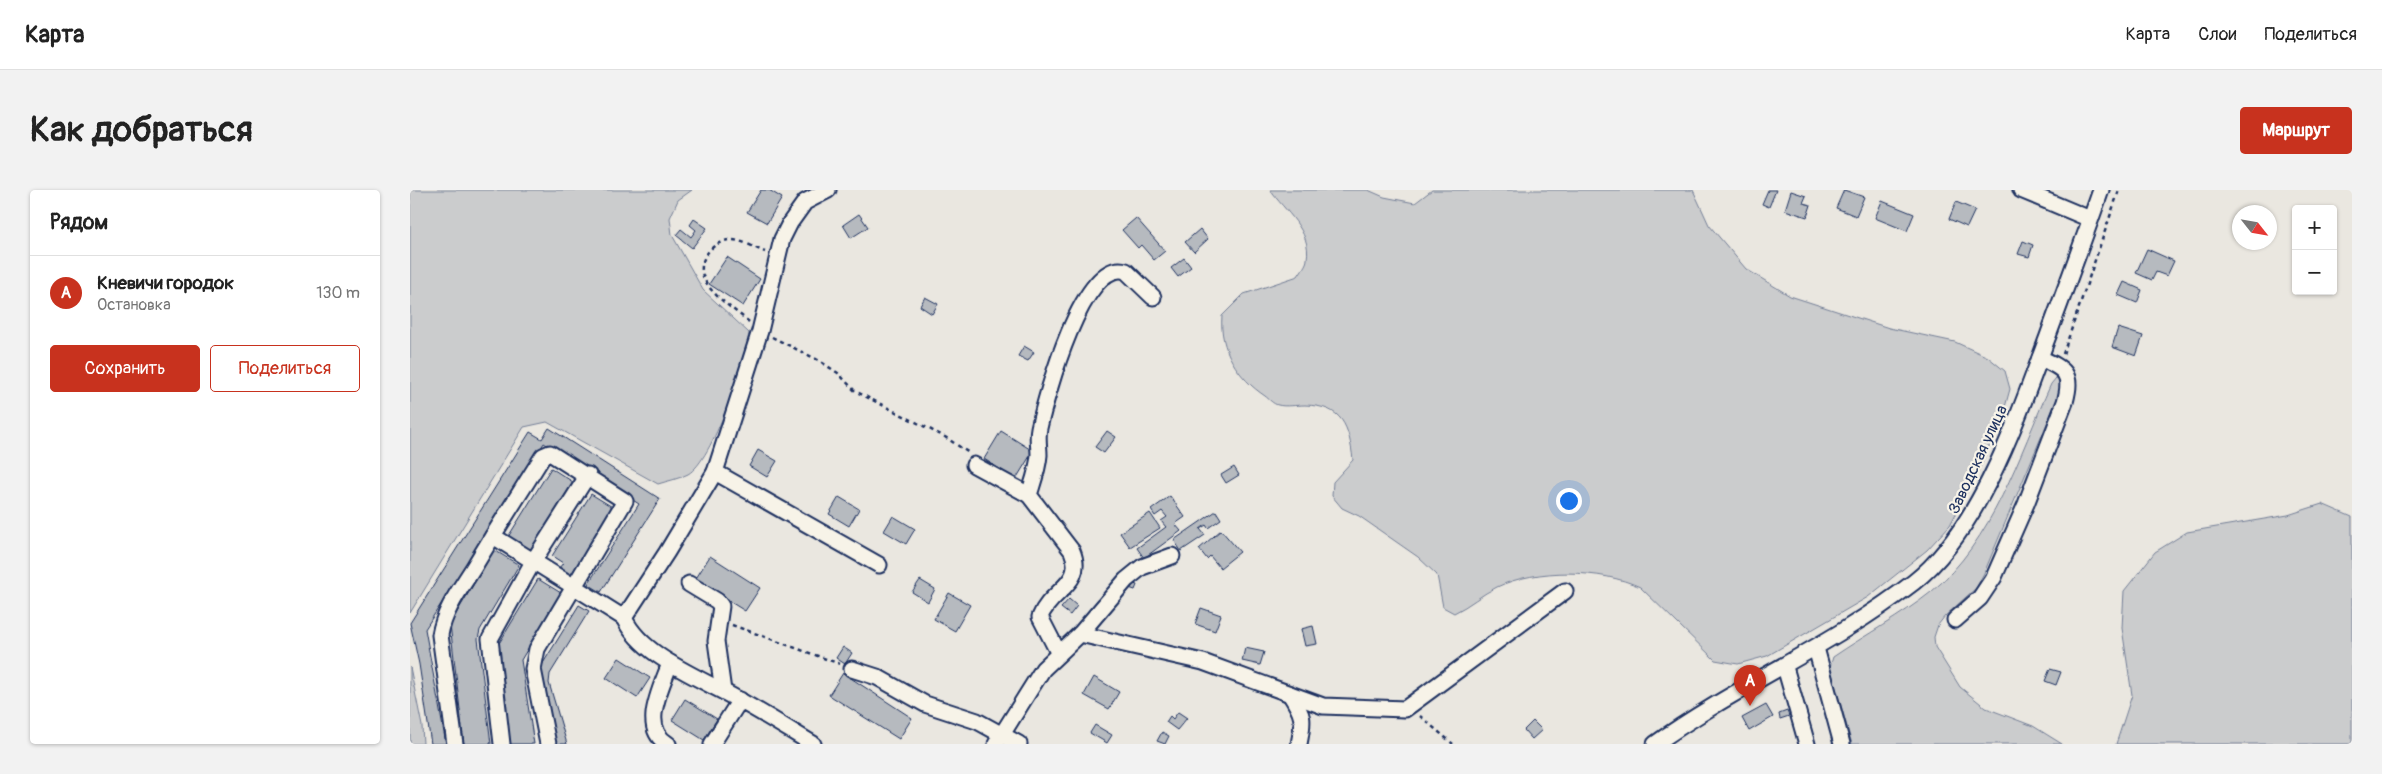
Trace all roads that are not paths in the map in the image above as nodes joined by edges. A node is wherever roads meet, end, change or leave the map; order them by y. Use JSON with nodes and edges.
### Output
{"nodes":[{"id":1,"x":828,"y":190,"type":"edge"},
{"id":2,"x":2021,"y":190,"type":"edge"},
{"id":3,"x":2101,"y":190,"type":"edge"},
{"id":4,"x":2090,"y":219,"type":"junction"},
{"id":5,"x":1154,"y":298,"type":"dead end"},
{"id":6,"x":2040,"y":358,"type":"junction"},
{"id":7,"x":974,"y":465,"type":"road end"},
{"id":8,"x":715,"y":472,"type":"junction"},
{"id":9,"x":588,"y":475,"type":"junction"},
{"id":10,"x":1029,"y":495,"type":"junction"},
{"id":11,"x":493,"y":536,"type":"junction"},
{"id":12,"x":1172,"y":556,"type":"dead end"},
{"id":13,"x":534,"y":560,"type":"junction"},
{"id":14,"x":879,"y":565,"type":"dead end"},
{"id":15,"x":689,"y":584,"type":"dead end"},
{"id":16,"x":575,"y":586,"type":"junction"},
{"id":17,"x":1565,"y":590,"type":"dead end"},
{"id":18,"x":624,"y":618,"type":"junction"},
{"id":19,"x":1955,"y":620,"type":"dead end"},
{"id":20,"x":1080,"y":634,"type":"junction"},
{"id":21,"x":1816,"y":648,"type":"junction"},
{"id":22,"x":1058,"y":652,"type":"junction"},
{"id":23,"x":670,"y":663,"type":"junction"},
{"id":24,"x":1784,"y":666,"type":"junction"},
{"id":25,"x":852,"y":669,"type":"road end"},
{"id":26,"x":723,"y":691,"type":"junction"},
{"id":27,"x":1290,"y":694,"type":"junction"},
{"id":28,"x":740,"y":700,"type":"junction"},
{"id":29,"x":1000,"y":739,"type":"edge"},
{"id":30,"x":455,"y":744,"type":"edge"},
{"id":31,"x":502,"y":744,"type":"edge"},
{"id":32,"x":548,"y":744,"type":"edge"},
{"id":33,"x":668,"y":744,"type":"edge"},
{"id":34,"x":712,"y":744,"type":"edge"},
{"id":35,"x":813,"y":744,"type":"edge"},
{"id":36,"x":1019,"y":744,"type":"edge"},
{"id":37,"x":1298,"y":744,"type":"edge"},
{"id":38,"x":1655,"y":744,"type":"edge"},
{"id":39,"x":1807,"y":744,"type":"edge"},
{"id":40,"x":1842,"y":744,"type":"edge"}],
"edges":[{"from":1,"to":8,"type":"street"},
{"from":2,"to":4,"type":"street"},
{"from":3,"to":4,"type":"street","name":"Заводская улица"},
{"from":4,"to":6,"type":"street","name":"Заводская улица"},
{"from":5,"to":10,"type":"street"},
{"from":6,"to":19,"type":"street"},
{"from":6,"to":21,"type":"street","name":"Заводская улица"},
{"from":7,"to":10,"type":"street"},
{"from":8,"to":14,"type":"street"},
{"from":8,"to":18,"type":"street"},
{"from":9,"to":11,"type":"street"},
{"from":9,"to":13,"type":"street"},
{"from":9,"to":16,"type":"street"},
{"from":10,"to":22,"type":"street"},
{"from":11,"to":13,"type":"street"},
{"from":11,"to":30,"type":"street"},
{"from":12,"to":20,"type":"street"},
{"from":13,"to":16,"type":"street"},
{"from":13,"to":31,"type":"street"},
{"from":15,"to":26,"type":"street"},
{"from":16,"to":18,"type":"street"},
{"from":16,"to":32,"type":"street"},
{"from":17,"to":27,"type":"street"},
{"from":18,"to":23,"type":"street"},
{"from":20,"to":22,"type":"street"},
{"from":20,"to":27,"type":"street"},
{"from":21,"to":24,"type":"street","name":"Заводская улица"},
{"from":21,"to":40,"type":"street"},
{"from":22,"to":29,"type":"street"},
{"from":23,"to":26,"type":"street"},
{"from":23,"to":33,"type":"street"},
{"from":24,"to":38,"type":"street","name":"Заводская улица"},
{"from":24,"to":39,"type":"street"},
{"from":25,"to":29,"type":"street"},
{"from":26,"to":28,"type":"street"},
{"from":27,"to":37,"type":"street"},
{"from":28,"to":34,"type":"street"},
{"from":28,"to":35,"type":"street"},
{"from":29,"to":36,"type":"street"}]}
